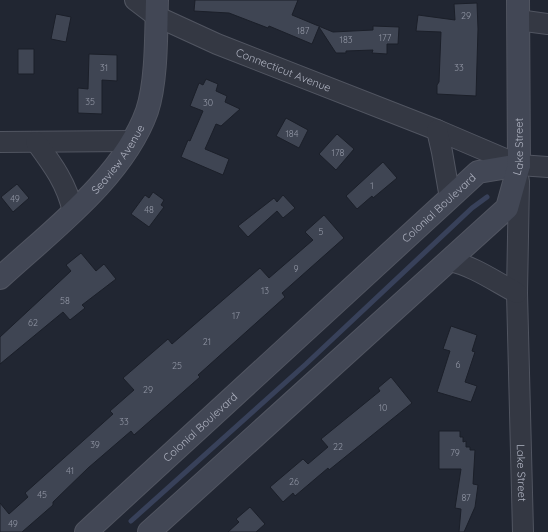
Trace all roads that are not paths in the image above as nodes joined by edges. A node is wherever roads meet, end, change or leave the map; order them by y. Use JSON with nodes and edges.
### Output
{"nodes":[{"id":1,"x":135,"y":0,"type":"edge"},
{"id":2,"x":157,"y":8,"type":"edge"},
{"id":3,"x":518,"y":10,"type":"edge"},
{"id":4,"x":548,"y":24,"type":"edge"},
{"id":5,"x":437,"y":130,"type":"junction"},
{"id":6,"x":132,"y":141,"type":"junction"},
{"id":7,"x":0,"y":142,"type":"edge"},
{"id":8,"x":36,"y":142,"type":"junction"},
{"id":9,"x":519,"y":165,"type":"junction"},
{"id":10,"x":548,"y":167,"type":"edge"},
{"id":11,"x":450,"y":198,"type":"junction"},
{"id":12,"x":73,"y":212,"type":"junction"},
{"id":13,"x":449,"y":261,"type":"junction"},
{"id":14,"x":0,"y":278,"type":"edge"},
{"id":15,"x":517,"y":293,"type":"junction"},
{"id":16,"x":100,"y":528,"type":"edge"},
{"id":17,"x":520,"y":529,"type":"edge"},
{"id":18,"x":149,"y":532,"type":"edge"}],
"edges":[{"from":1,"to":2,"type":"street","name":"Connecticut Avenue"},
{"from":2,"to":5,"type":"street","name":"Connecticut Avenue"},
{"from":2,"to":6,"type":"street","name":"Seaview Avenue"},
{"from":3,"to":4,"type":"street"},
{"from":3,"to":9,"type":"street","name":"Lake Street"},
{"from":5,"to":9,"type":"street","name":"Connecticut Avenue"},
{"from":5,"to":11,"type":"street"},
{"from":6,"to":8,"type":"street"},
{"from":6,"to":12,"type":"street","name":"Seaview Avenue"},
{"from":7,"to":8,"type":"street"},
{"from":8,"to":12,"type":"street"},
{"from":9,"to":10,"type":"street","name":"Connecticut Avenue"},
{"from":9,"to":11,"type":"street","name":"Colonial Boulevard"},
{"from":9,"to":13,"type":"street"},
{"from":9,"to":15,"type":"street","name":"Lake Street"},
{"from":11,"to":16,"type":"street","name":"Colonial Boulevard"},
{"from":12,"to":14,"type":"street","name":"Seaview Avenue"},
{"from":13,"to":15,"type":"street"},
{"from":13,"to":18,"type":"street"},
{"from":15,"to":17,"type":"street","name":"Lake Street"}]}
